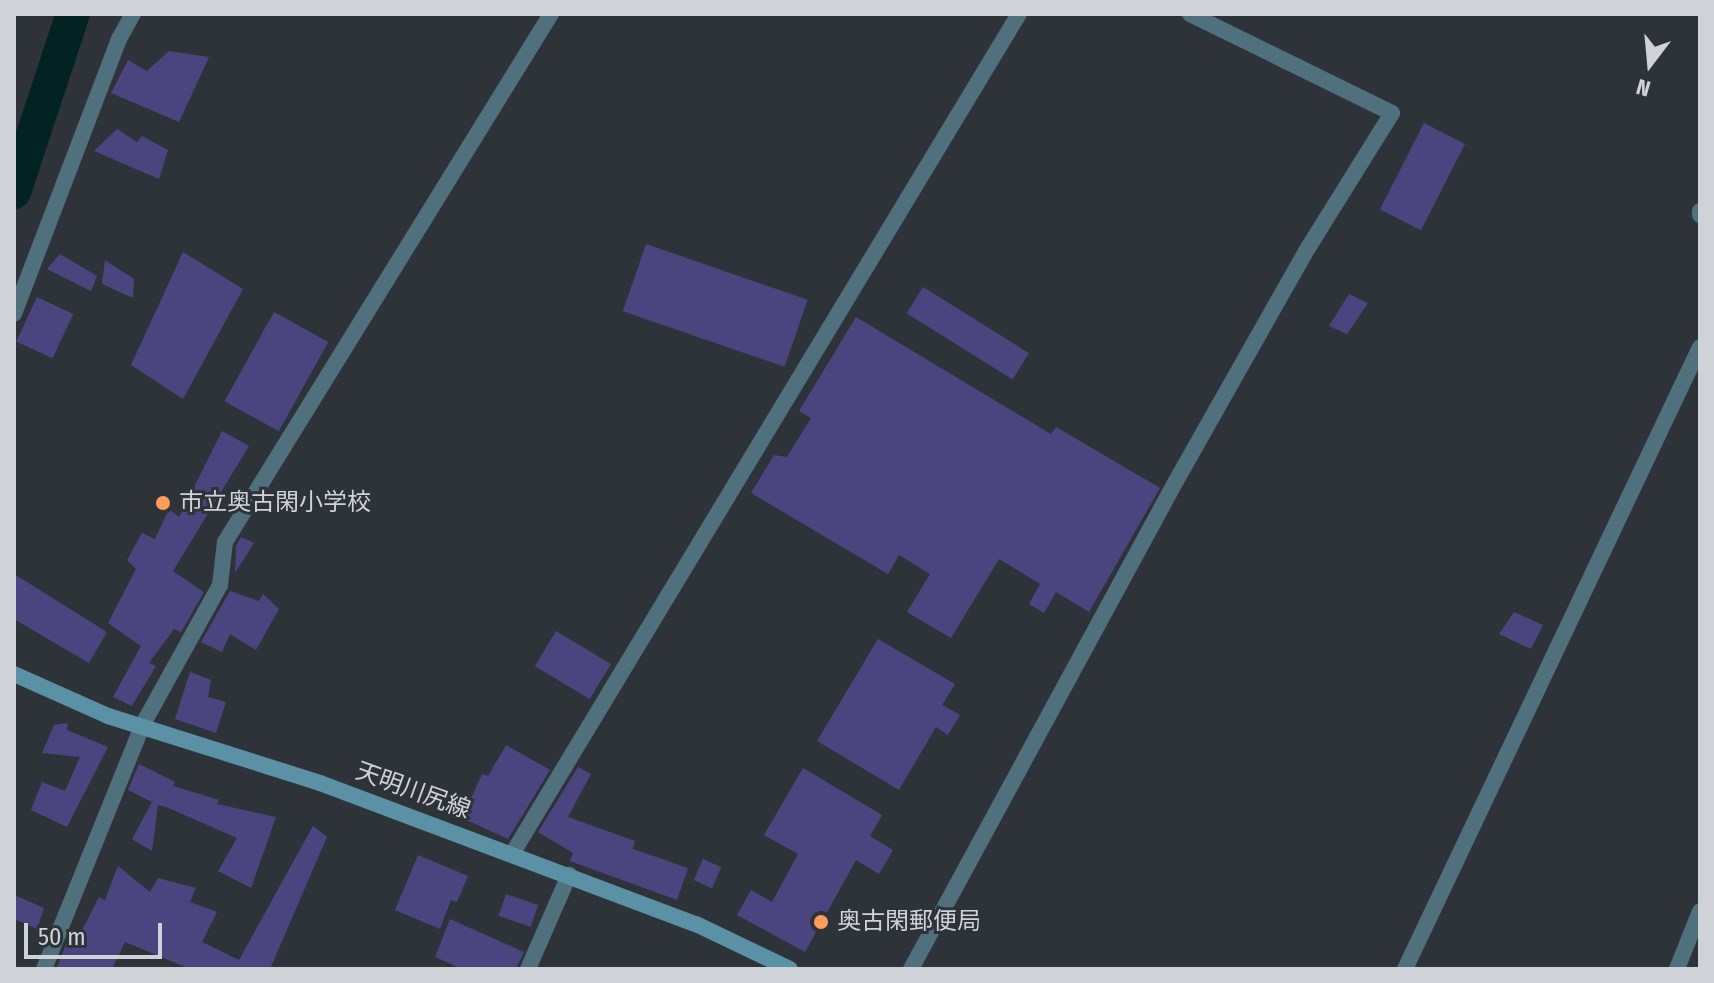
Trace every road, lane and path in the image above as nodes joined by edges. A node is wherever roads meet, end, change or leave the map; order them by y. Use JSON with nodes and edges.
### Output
{"nodes":[{"id":1,"x":133,"y":14,"type":"edge"},
{"id":2,"x":551,"y":14,"type":"edge"},
{"id":3,"x":1019,"y":14,"type":"edge"},
{"id":4,"x":1190,"y":14,"type":"edge"},
{"id":5,"x":14,"y":314,"type":"edge"},
{"id":6,"x":1700,"y":347,"type":"edge"},
{"id":7,"x":14,"y":674,"type":"edge"},
{"id":8,"x":143,"y":724,"type":"junction"},
{"id":9,"x":512,"y":854,"type":"junction"},
{"id":10,"x":569,"y":875,"type":"junction"},
{"id":11,"x":1700,"y":911,"type":"edge"},
{"id":12,"x":44,"y":969,"type":"edge"},
{"id":13,"x":528,"y":969,"type":"edge"},
{"id":14,"x":790,"y":969,"type":"edge"},
{"id":15,"x":911,"y":969,"type":"edge"},
{"id":16,"x":1405,"y":969,"type":"edge"},
{"id":17,"x":1677,"y":969,"type":"edge"}],
"edges":[{"from":1,"to":5,"type":"street"},
{"from":2,"to":8,"type":"street"},
{"from":3,"to":9,"type":"street"},
{"from":4,"to":15,"type":"street"},
{"from":6,"to":16,"type":"street"},
{"from":7,"to":8,"type":"main road","name":"天明川尻線"},
{"from":8,"to":9,"type":"main road","name":"天明川尻線"},
{"from":8,"to":12,"type":"street"},
{"from":9,"to":10,"type":"main road","name":"天明川尻線"},
{"from":10,"to":13,"type":"street"},
{"from":10,"to":14,"type":"main road","name":"天明川尻線"},
{"from":11,"to":17,"type":"street"}]}
